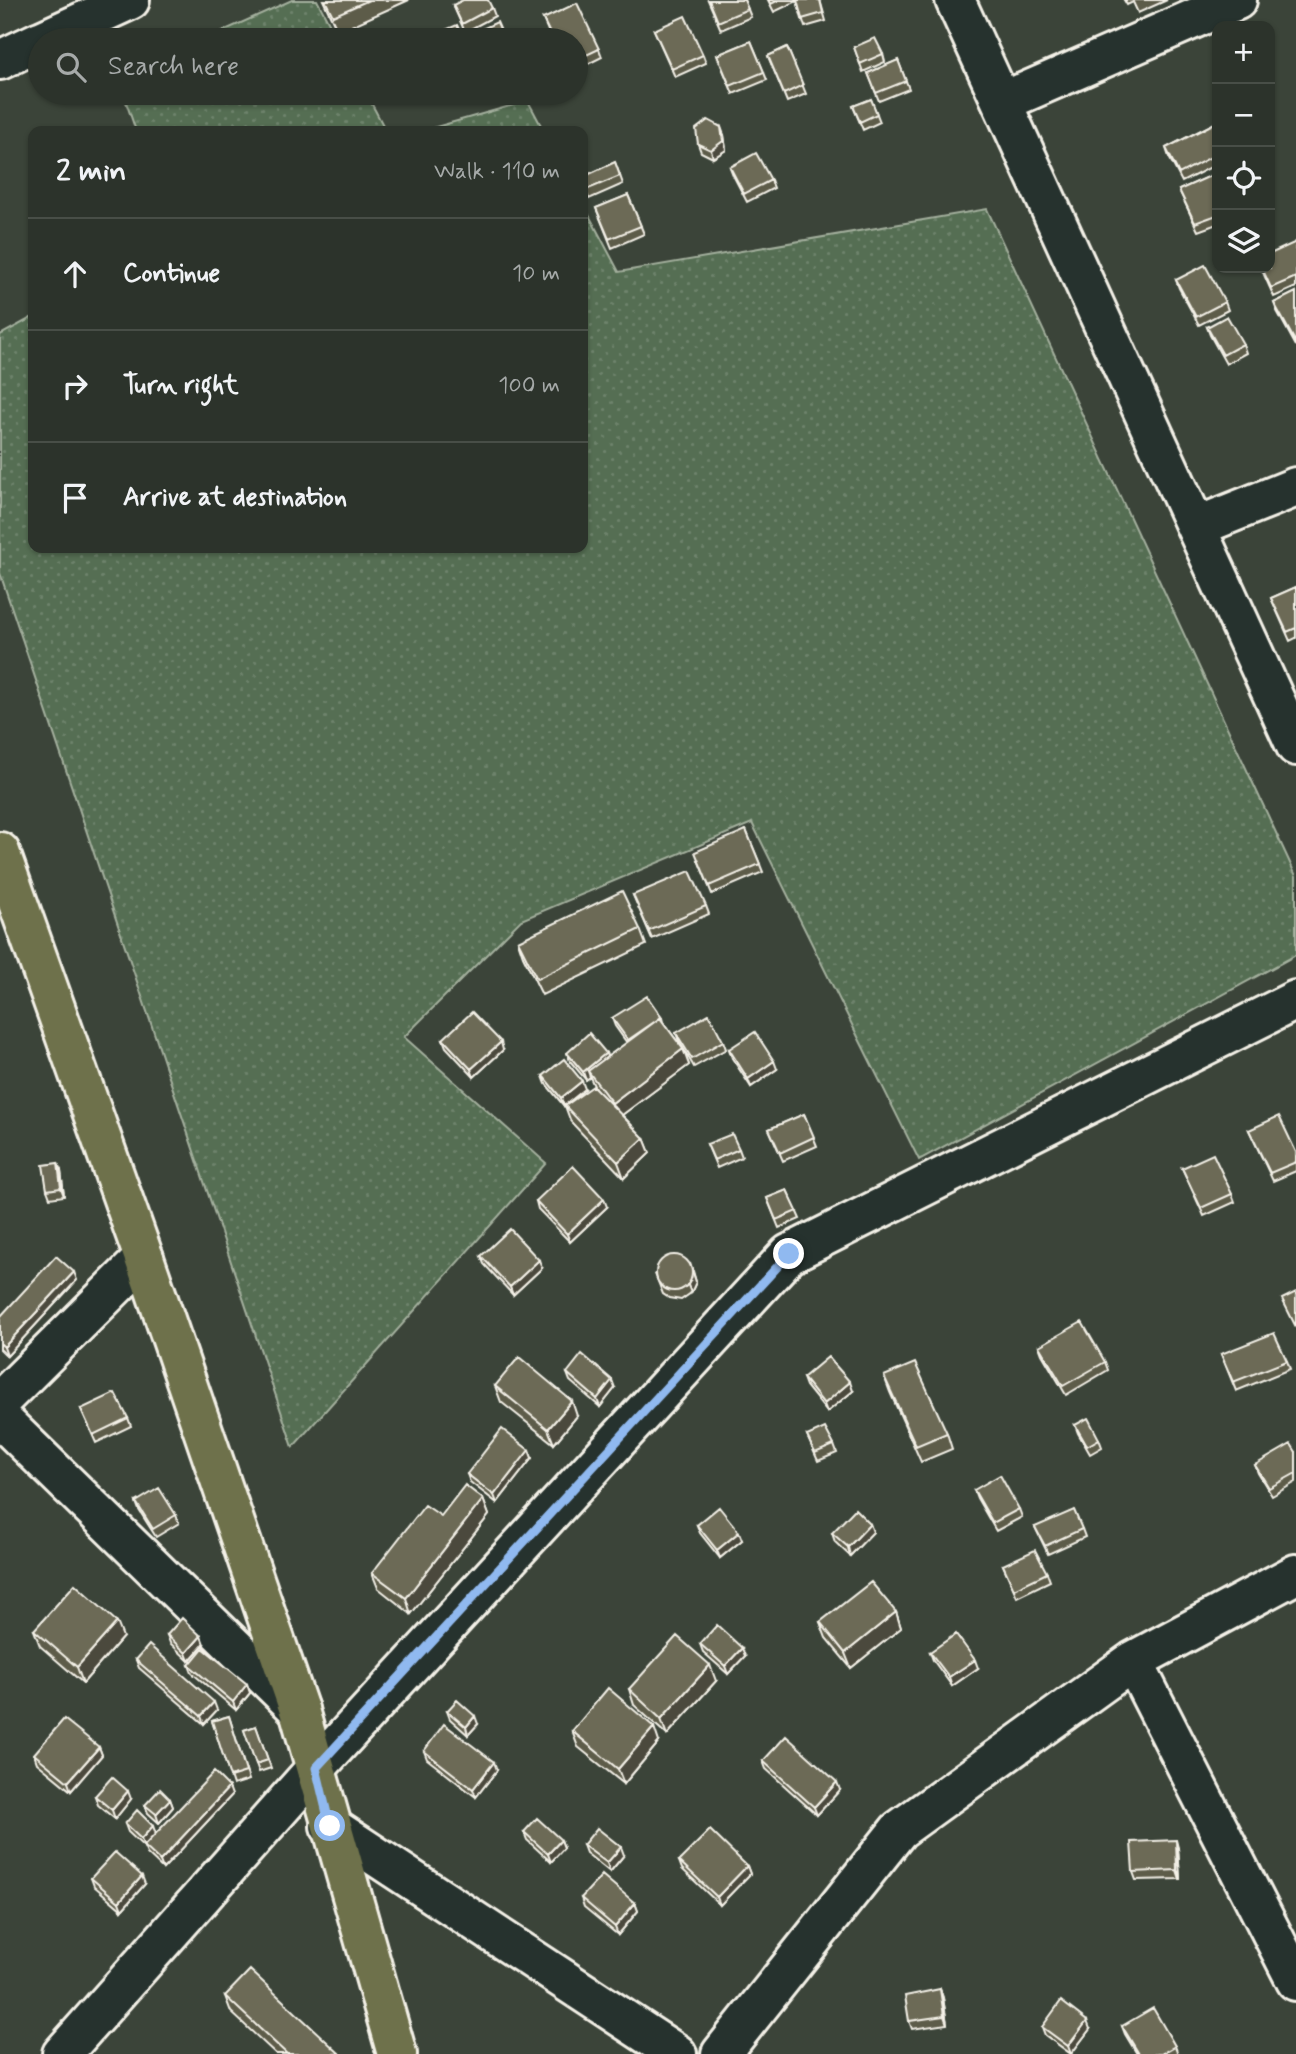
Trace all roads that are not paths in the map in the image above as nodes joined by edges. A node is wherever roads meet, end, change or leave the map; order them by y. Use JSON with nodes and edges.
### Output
{"nodes":[{"id":1,"x":130,"y":0,"type":"edge"},
{"id":2,"x":955,"y":0,"type":"edge"},
{"id":3,"x":1237,"y":0,"type":"edge"},
{"id":4,"x":70,"y":28,"type":"edge"},
{"id":5,"x":28,"y":47,"type":"edge"},
{"id":6,"x":0,"y":60,"type":"edge"},
{"id":7,"x":1002,"y":102,"type":"junction"},
{"id":8,"x":1296,"y":488,"type":"edge"},
{"id":9,"x":1196,"y":527,"type":"junction"},
{"id":10,"x":1296,"y":746,"type":"edge"},
{"id":11,"x":0,"y":852,"type":"edge"},
{"id":12,"x":1296,"y":1000,"type":"edge"},
{"id":13,"x":144,"y":1258,"type":"junction"},
{"id":14,"x":0,"y":1401,"type":"edge"},
{"id":15,"x":0,"y":1418,"type":"edge"},
{"id":16,"x":1296,"y":1574,"type":"edge"},
{"id":17,"x":1133,"y":1661,"type":"junction"},
{"id":18,"x":299,"y":1710,"type":"junction"},
{"id":19,"x":316,"y":1768,"type":"junction"},
{"id":20,"x":330,"y":1826,"type":"junction"},
{"id":21,"x":1296,"y":1981,"type":"edge"},
{"id":22,"x":62,"y":2054,"type":"edge"},
{"id":23,"x":397,"y":2054,"type":"edge"},
{"id":24,"x":677,"y":2054,"type":"edge"},
{"id":25,"x":721,"y":2054,"type":"edge"}],
"edges":[{"from":1,"to":4,"type":"street"},
{"from":2,"to":7,"type":"street"},
{"from":3,"to":7,"type":"street"},
{"from":5,"to":6,"type":"street"},
{"from":7,"to":9,"type":"street"},
{"from":8,"to":9,"type":"street"},
{"from":9,"to":10,"type":"street"},
{"from":11,"to":13,"type":"main road"},
{"from":12,"to":19,"type":"street"},
{"from":13,"to":14,"type":"street"},
{"from":13,"to":18,"type":"main road"},
{"from":15,"to":18,"type":"street"},
{"from":16,"to":17,"type":"street"},
{"from":17,"to":21,"type":"street"},
{"from":17,"to":25,"type":"street"},
{"from":18,"to":19,"type":"main road"},
{"from":19,"to":20,"type":"main road"},
{"from":19,"to":22,"type":"street"},
{"from":20,"to":23,"type":"main road"},
{"from":20,"to":24,"type":"street"}]}
